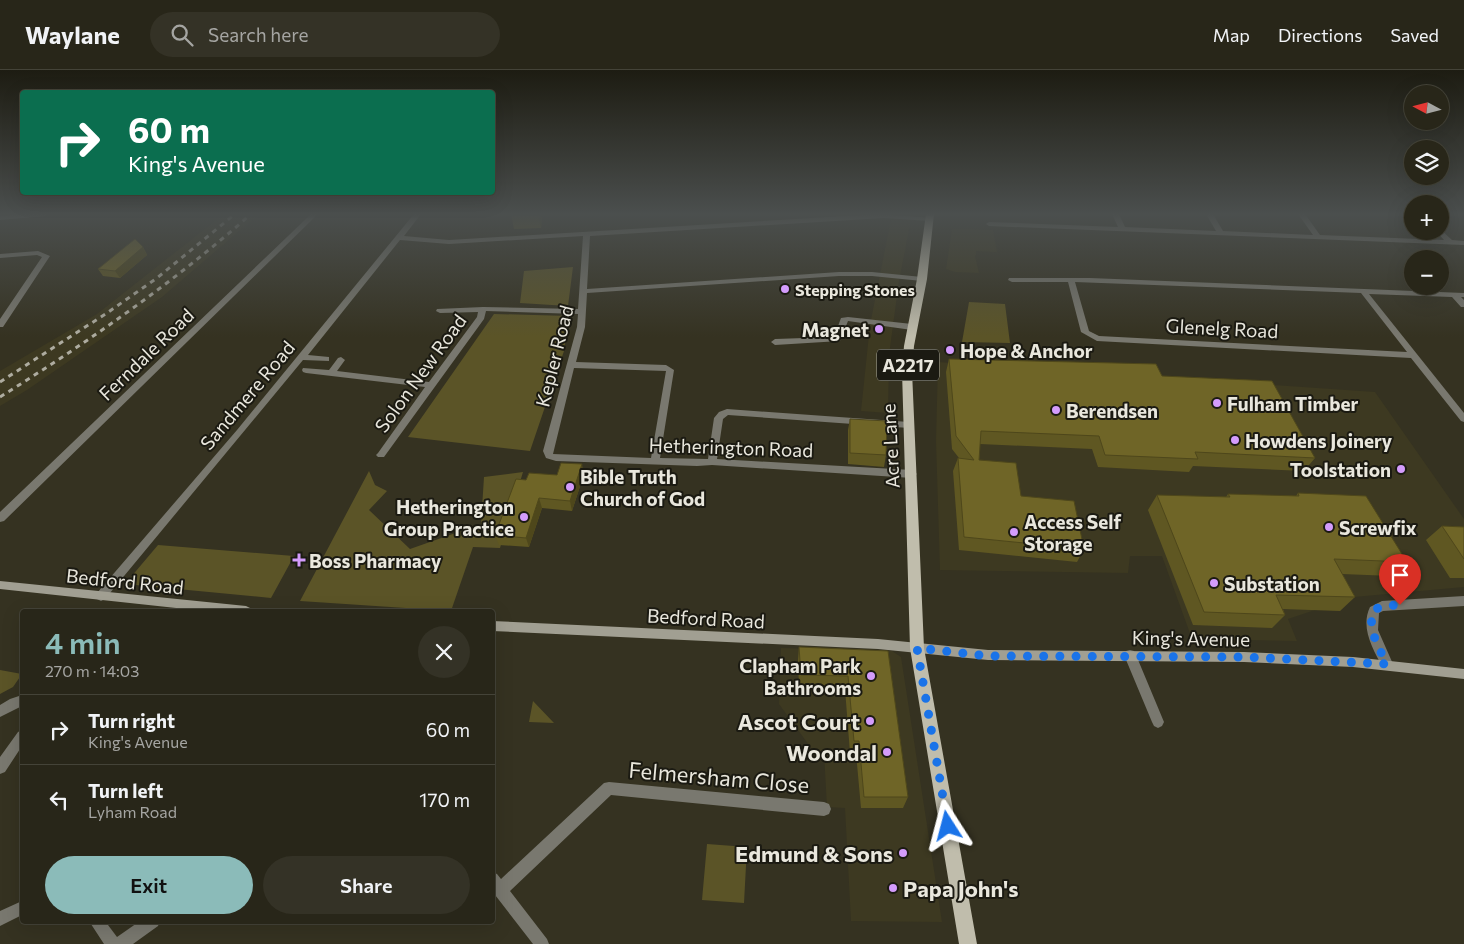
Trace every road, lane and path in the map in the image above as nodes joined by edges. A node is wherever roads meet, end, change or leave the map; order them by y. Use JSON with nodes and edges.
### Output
{"nodes":[{"id":1,"x":15,"y":255,"type":"edge"},
{"id":2,"x":43,"y":255,"type":"edge"},
{"id":3,"x":273,"y":255,"type":"edge"},
{"id":4,"x":385,"y":255,"type":"edge"},
{"id":5,"x":586,"y":255,"type":"edge"},
{"id":6,"x":925,"y":255,"type":"edge"},
{"id":7,"x":0,"y":256,"type":"edge"},
{"id":8,"x":922,"y":279,"type":"junction"},
{"id":9,"x":1012,"y":280,"type":"dead end"},
{"id":10,"x":1071,"y":280,"type":"junction"},
{"id":11,"x":585,"y":291,"type":"junction"},
{"id":12,"x":1363,"y":291,"type":"junction"},
{"id":13,"x":1455,"y":295,"type":"junction"},
{"id":14,"x":1464,"y":295,"type":"edge"},
{"id":15,"x":1464,"y":305,"type":"edge"},
{"id":16,"x":483,"y":309,"type":"junction"},
{"id":17,"x":440,"y":311,"type":"dead end"},
{"id":18,"x":583,"y":312,"type":"junction"},
{"id":19,"x":0,"y":325,"type":"edge"},
{"id":20,"x":912,"y":327,"type":"junction"},
{"id":21,"x":775,"y":342,"type":"dead end"},
{"id":22,"x":1413,"y":355,"type":"junction"},
{"id":23,"x":301,"y":357,"type":"junction"},
{"id":24,"x":326,"y":359,"type":"dead end"},
{"id":25,"x":341,"y":360,"type":"dead end"},
{"id":26,"x":572,"y":365,"type":"junction"},
{"id":27,"x":306,"y":370,"type":"dead end"},
{"id":28,"x":331,"y":373,"type":"junction"},
{"id":29,"x":431,"y":385,"type":"junction"},
{"id":30,"x":1464,"y":419,"type":"edge"},
{"id":31,"x":909,"y":425,"type":"junction"},
{"id":32,"x":381,"y":455,"type":"dead end"},
{"id":33,"x":549,"y":456,"type":"joint"},
{"id":34,"x":655,"y":461,"type":"junction"},
{"id":35,"x":712,"y":462,"type":"junction"},
{"id":36,"x":912,"y":474,"type":"junction"},
{"id":37,"x":0,"y":518,"type":"edge"},
{"id":38,"x":0,"y":585,"type":"edge"},
{"id":39,"x":101,"y":596,"type":"junction"},
{"id":40,"x":1464,"y":601,"type":"edge"},
{"id":41,"x":210,"y":609,"type":"edge"},
{"id":42,"x":495,"y":626,"type":"edge"},
{"id":43,"x":917,"y":648,"type":"junction"},
{"id":44,"x":1130,"y":655,"type":"junction"},
{"id":45,"x":1387,"y":664,"type":"junction"},
{"id":46,"x":1464,"y":674,"type":"edge"},
{"id":47,"x":18,"y":702,"type":"edge"},
{"id":48,"x":0,"y":711,"type":"edge"},
{"id":49,"x":1158,"y":722,"type":"dead end"},
{"id":50,"x":20,"y":739,"type":"edge"},
{"id":51,"x":0,"y":768,"type":"edge"},
{"id":52,"x":824,"y":809,"type":"dead end"},
{"id":53,"x":496,"y":884,"type":"edge"},
{"id":54,"x":20,"y":909,"type":"edge"},
{"id":55,"x":0,"y":919,"type":"edge"},
{"id":56,"x":98,"y":924,"type":"edge"},
{"id":57,"x":149,"y":924,"type":"edge"},
{"id":58,"x":113,"y":944,"type":"edge"},
{"id":59,"x":120,"y":944,"type":"edge"},
{"id":60,"x":542,"y":944,"type":"edge"},
{"id":61,"x":968,"y":944,"type":"edge"}],
"edges":[{"from":1,"to":7,"type":"street"},
{"from":2,"to":19,"type":"street"},
{"from":3,"to":37,"type":"street","name":"Ferndale Road"},
{"from":4,"to":23,"type":"street","name":"Sandmere Road"},
{"from":5,"to":11,"type":"street","name":"Kepler Road"},
{"from":6,"to":8,"type":"main road","name":"Acre Lane","number":"A2217"},
{"from":8,"to":11,"type":"street"},
{"from":8,"to":20,"type":"main road","name":"Acre Lane","number":"A2217"},
{"from":9,"to":10,"type":"street"},
{"from":10,"to":12,"type":"street"},
{"from":10,"to":22,"type":"street","name":"Glenelg Road"},
{"from":11,"to":18,"type":"street","name":"Kepler Road"},
{"from":12,"to":13,"type":"street"},
{"from":12,"to":22,"type":"street"},
{"from":13,"to":14,"type":"street"},
{"from":13,"to":15,"type":"street"},
{"from":16,"to":17,"type":"street","name":"Solon New Road"},
{"from":16,"to":18,"type":"street","name":"Solon New Road"},
{"from":16,"to":29,"type":"street","name":"Solon New Road"},
{"from":18,"to":26,"type":"street","name":"Kepler Road"},
{"from":20,"to":21,"type":"street"},
{"from":20,"to":31,"type":"main road","name":"Acre Lane","number":"A2217"},
{"from":22,"to":30,"type":"street"},
{"from":23,"to":24,"type":"street"},
{"from":23,"to":39,"type":"street","name":"Sandmere Road"},
{"from":25,"to":28,"type":"street"},
{"from":26,"to":33,"type":"street","name":"Kepler Road"},
{"from":26,"to":34,"type":"street"},
{"from":27,"to":28,"type":"street"},
{"from":28,"to":29,"type":"street"},
{"from":29,"to":32,"type":"street","name":"Solon New Road"},
{"from":31,"to":35,"type":"street"},
{"from":31,"to":36,"type":"main road","name":"Acre Lane","number":"A2217"},
{"from":33,"to":34,"type":"street","name":"Hetherington Road"},
{"from":34,"to":35,"type":"street","name":"Hetherington Road"},
{"from":35,"to":36,"type":"street","name":"Hetherington Road"},
{"from":36,"to":43,"type":"main road","name":"Acre Lane","number":"A2217"},
{"from":38,"to":39,"type":"main road","name":"Bedford Road"},
{"from":39,"to":41,"type":"main road","name":"Bedford Road"},
{"from":40,"to":45,"type":"street"},
{"from":42,"to":43,"type":"main road","name":"Bedford Road"},
{"from":43,"to":44,"type":"main road","name":"King's Avenue"},
{"from":43,"to":61,"type":"main road","number":"A2217"},
{"from":44,"to":45,"type":"main road","name":"King's Avenue"},
{"from":44,"to":49,"type":"street"},
{"from":45,"to":46,"type":"main road","name":"King's Avenue"},
{"from":47,"to":48,"type":"street"},
{"from":50,"to":51,"type":"street"},
{"from":52,"to":53,"type":"street","name":"Felmersham Close"},
{"from":53,"to":60,"type":"street"},
{"from":54,"to":55,"type":"street"},
{"from":56,"to":58,"type":"street"},
{"from":57,"to":59,"type":"street"}]}
